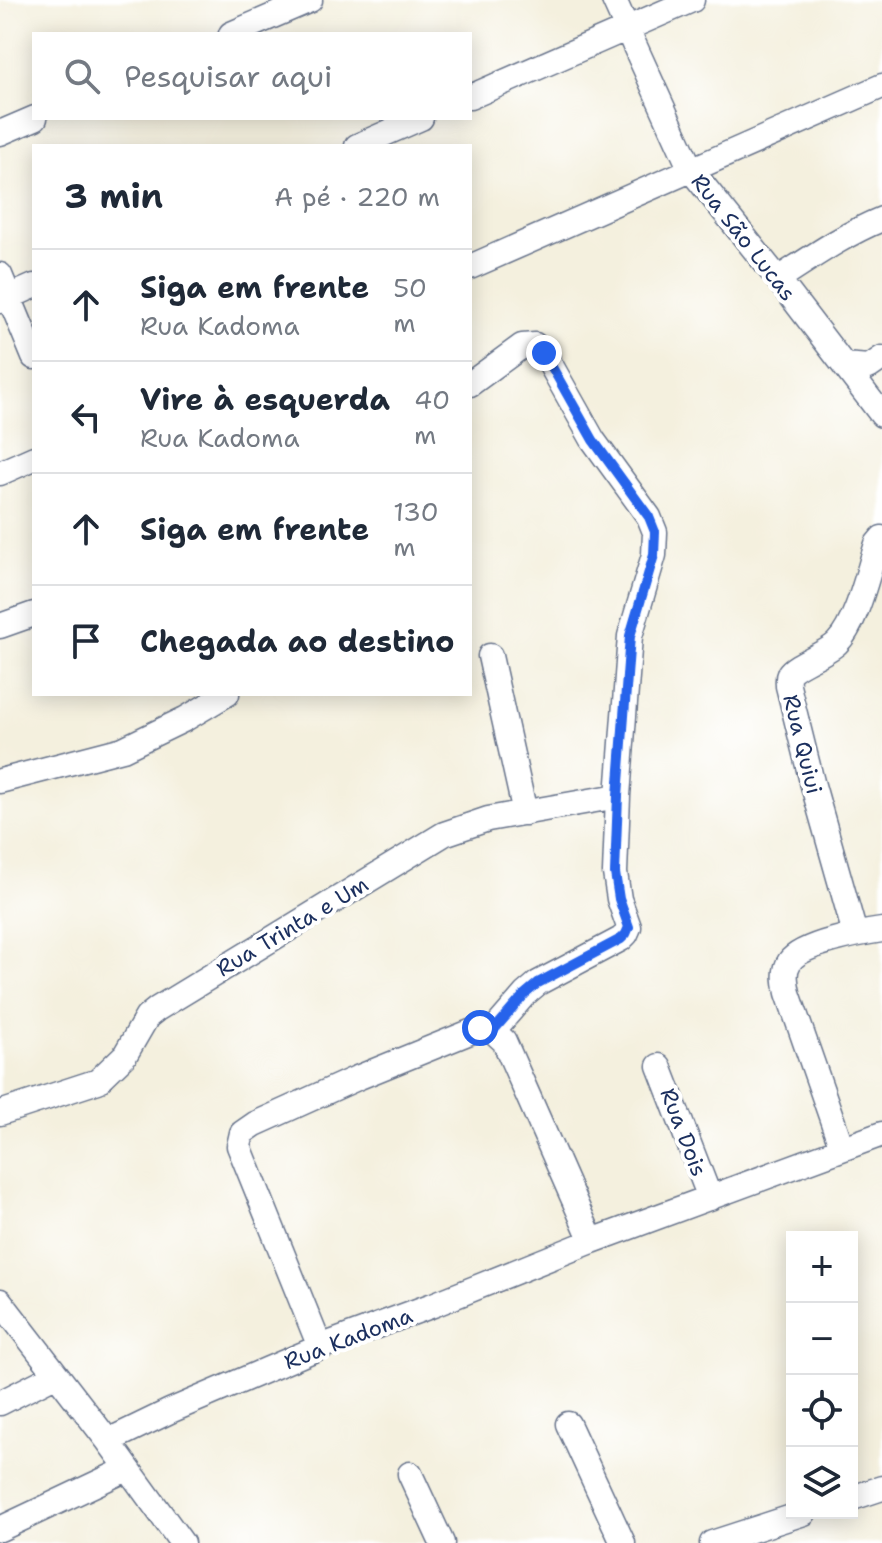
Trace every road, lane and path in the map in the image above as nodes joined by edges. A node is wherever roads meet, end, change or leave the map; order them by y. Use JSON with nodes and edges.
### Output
{"nodes":[{"id":1,"x":310,"y":0,"type":"edge"},
{"id":2,"x":614,"y":0,"type":"edge"},
{"id":3,"x":692,"y":0,"type":"edge"},
{"id":4,"x":626,"y":28,"type":"junction"},
{"id":5,"x":236,"y":32,"type":"edge"},
{"id":6,"x":882,"y":86,"type":"edge"},
{"id":7,"x":472,"y":96,"type":"edge"},
{"id":8,"x":32,"y":119,"type":"edge"},
{"id":9,"x":416,"y":120,"type":"edge"},
{"id":10,"x":0,"y":133,"type":"edge"},
{"id":11,"x":362,"y":144,"type":"edge"},
{"id":12,"x":691,"y":170,"type":"junction"},
{"id":13,"x":882,"y":219,"type":"edge"},
{"id":14,"x":472,"y":266,"type":"edge"},
{"id":15,"x":778,"y":279,"type":"junction"},
{"id":16,"x":32,"y":286,"type":"edge"},
{"id":17,"x":3,"y":291,"type":"edge"},
{"id":18,"x":32,"y":353,"type":"edge"},
{"id":19,"x":878,"y":364,"type":"edge"},
{"id":20,"x":844,"y":365,"type":"junction"},
{"id":21,"x":472,"y":383,"type":"edge"},
{"id":22,"x":882,"y":415,"type":"edge"},
{"id":23,"x":32,"y":459,"type":"edge"},
{"id":24,"x":0,"y":473,"type":"edge"},
{"id":25,"x":882,"y":538,"type":"edge"},
{"id":26,"x":32,"y":615,"type":"edge"},
{"id":27,"x":0,"y":626,"type":"edge"},
{"id":28,"x":490,"y":656,"type":"dead end"},
{"id":29,"x":224,"y":696,"type":"edge"},
{"id":30,"x":0,"y":781,"type":"edge"},
{"id":31,"x":618,"y":796,"type":"junction"},
{"id":32,"x":525,"y":813,"type":"junction"},
{"id":33,"x":882,"y":930,"type":"edge"},
{"id":34,"x":855,"y":934,"type":"junction"},
{"id":35,"x":493,"y":1031,"type":"junction"},
{"id":36,"x":659,"y":1066,"type":"dead end"},
{"id":37,"x":0,"y":1113,"type":"edge"},
{"id":38,"x":882,"y":1134,"type":"edge"},
{"id":39,"x":842,"y":1148,"type":"junction"},
{"id":40,"x":710,"y":1198,"type":"junction"},
{"id":41,"x":592,"y":1241,"type":"junction"},
{"id":42,"x":0,"y":1301,"type":"edge"},
{"id":43,"x":320,"y":1347,"type":"junction"},
{"id":44,"x":55,"y":1375,"type":"junction"},
{"id":45,"x":0,"y":1403,"type":"edge"},
{"id":46,"x":568,"y":1424,"type":"dead end"},
{"id":47,"x":108,"y":1441,"type":"junction"},
{"id":48,"x":127,"y":1469,"type":"junction"},
{"id":49,"x":410,"y":1474,"type":"dead end"},
{"id":50,"x":882,"y":1488,"type":"edge"},
{"id":51,"x":858,"y":1496,"type":"edge"},
{"id":52,"x":786,"y":1519,"type":"edge"},
{"id":53,"x":0,"y":1529,"type":"edge"},
{"id":54,"x":182,"y":1543,"type":"edge"},
{"id":55,"x":442,"y":1543,"type":"edge"},
{"id":56,"x":623,"y":1543,"type":"edge"},
{"id":57,"x":712,"y":1543,"type":"edge"}],
"edges":[{"from":1,"to":5,"type":"street"},
{"from":2,"to":4,"type":"street","name":"Rua São Lucas"},
{"from":3,"to":4,"type":"street"},
{"from":4,"to":7,"type":"street"},
{"from":4,"to":12,"type":"street","name":"Rua São Lucas"},
{"from":6,"to":12,"type":"street"},
{"from":8,"to":10,"type":"street"},
{"from":9,"to":11,"type":"street"},
{"from":12,"to":14,"type":"street"},
{"from":12,"to":15,"type":"street","name":"Rua São Lucas"},
{"from":13,"to":15,"type":"street"},
{"from":15,"to":20,"type":"street","name":"Rua São Lucas"},
{"from":16,"to":17,"type":"street"},
{"from":17,"to":18,"type":"street"},
{"from":19,"to":20,"type":"street"},
{"from":20,"to":22,"type":"street","name":"Rua São Lucas"},
{"from":21,"to":31,"type":"street"},
{"from":23,"to":24,"type":"street"},
{"from":25,"to":34,"type":"street","name":"Rua Quiui"},
{"from":26,"to":27,"type":"street"},
{"from":28,"to":32,"type":"street"},
{"from":29,"to":30,"type":"street"},
{"from":31,"to":32,"type":"street","name":"Rua Trinta e Um"},
{"from":31,"to":35,"type":"street"},
{"from":32,"to":37,"type":"street","name":"Rua Trinta e Um"},
{"from":33,"to":34,"type":"street"},
{"from":34,"to":39,"type":"street"},
{"from":35,"to":41,"type":"street"},
{"from":35,"to":43,"type":"street"},
{"from":36,"to":40,"type":"street","name":"Rua Dois"},
{"from":38,"to":39,"type":"street","name":"Rua Kadoma"},
{"from":39,"to":40,"type":"street","name":"Rua Kadoma"},
{"from":40,"to":41,"type":"street","name":"Rua Kadoma"},
{"from":41,"to":43,"type":"street","name":"Rua Kadoma"},
{"from":42,"to":44,"type":"street"},
{"from":43,"to":47,"type":"street","name":"Rua Kadoma"},
{"from":44,"to":45,"type":"street"},
{"from":44,"to":47,"type":"street"},
{"from":46,"to":56,"type":"street"},
{"from":47,"to":48,"type":"street"},
{"from":48,"to":53,"type":"street"},
{"from":48,"to":54,"type":"street"},
{"from":49,"to":55,"type":"street"},
{"from":50,"to":51,"type":"street"},
{"from":52,"to":57,"type":"street"}]}
